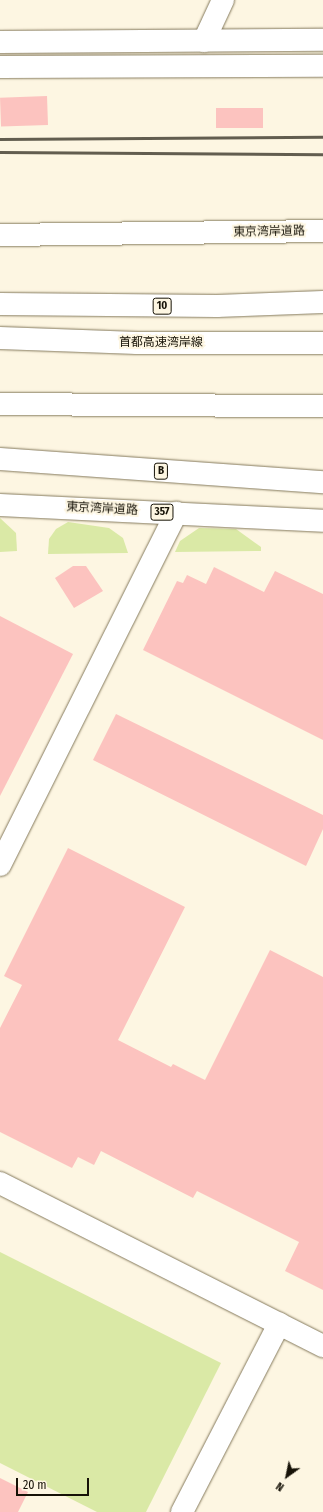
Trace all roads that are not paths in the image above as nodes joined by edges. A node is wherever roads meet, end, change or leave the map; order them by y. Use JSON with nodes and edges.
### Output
{"nodes":[{"id":1,"x":223,"y":0,"type":"edge"},
{"id":2,"x":323,"y":40,"type":"edge"},
{"id":3,"x":204,"y":41,"type":"junction"},
{"id":4,"x":0,"y":42,"type":"edge"},
{"id":5,"x":323,"y":66,"type":"edge"},
{"id":6,"x":0,"y":67,"type":"edge"},
{"id":7,"x":323,"y":231,"type":"edge"},
{"id":8,"x":0,"y":235,"type":"edge"},
{"id":9,"x":323,"y":302,"type":"edge"},
{"id":10,"x":0,"y":304,"type":"edge"},
{"id":11,"x":323,"y":334,"type":"edge"},
{"id":12,"x":0,"y":338,"type":"edge"},
{"id":13,"x":323,"y":343,"type":"edge"},
{"id":14,"x":136,"y":344,"type":"junction"},
{"id":15,"x":0,"y":404,"type":"edge"},
{"id":16,"x":132,"y":405,"type":"junction"},
{"id":17,"x":323,"y":406,"type":"edge"},
{"id":18,"x":323,"y":420,"type":"edge"},
{"id":19,"x":0,"y":459,"type":"edge"},
{"id":20,"x":323,"y":482,"type":"edge"},
{"id":21,"x":0,"y":505,"type":"edge"},
{"id":22,"x":176,"y":513,"type":"junction"},
{"id":23,"x":323,"y":521,"type":"edge"},
{"id":24,"x":0,"y":864,"type":"edge"},
{"id":25,"x":0,"y":1183,"type":"edge"},
{"id":26,"x":279,"y":1324,"type":"junction"},
{"id":27,"x":323,"y":1346,"type":"edge"},
{"id":28,"x":182,"y":1512,"type":"edge"}],
"edges":[{"from":1,"to":3,"type":"main road"},
{"from":2,"to":3,"type":"main road"},
{"from":3,"to":4,"type":"main road"},
{"from":5,"to":6,"type":"main road"},
{"from":7,"to":8,"type":"main road","name":"東京湾岸道路"},
{"from":9,"to":10,"type":"main road","number":"10"},
{"from":11,"to":14,"type":"main road"},
{"from":12,"to":14,"type":"main road","name":"首都高速湾岸線"},
{"from":13,"to":14,"type":"main road","name":"首都高速湾岸線"},
{"from":15,"to":16,"type":"main road"},
{"from":16,"to":17,"type":"main road"},
{"from":16,"to":18,"type":"main road"},
{"from":19,"to":20,"type":"main road","number":"B"},
{"from":21,"to":22,"type":"main road","name":"東京湾岸道路","number":"357"},
{"from":22,"to":23,"type":"main road","name":"東京湾岸道路","number":"357"},
{"from":22,"to":24,"type":"main road"},
{"from":25,"to":26,"type":"main road"},
{"from":26,"to":27,"type":"main road"},
{"from":26,"to":28,"type":"main road"}]}
